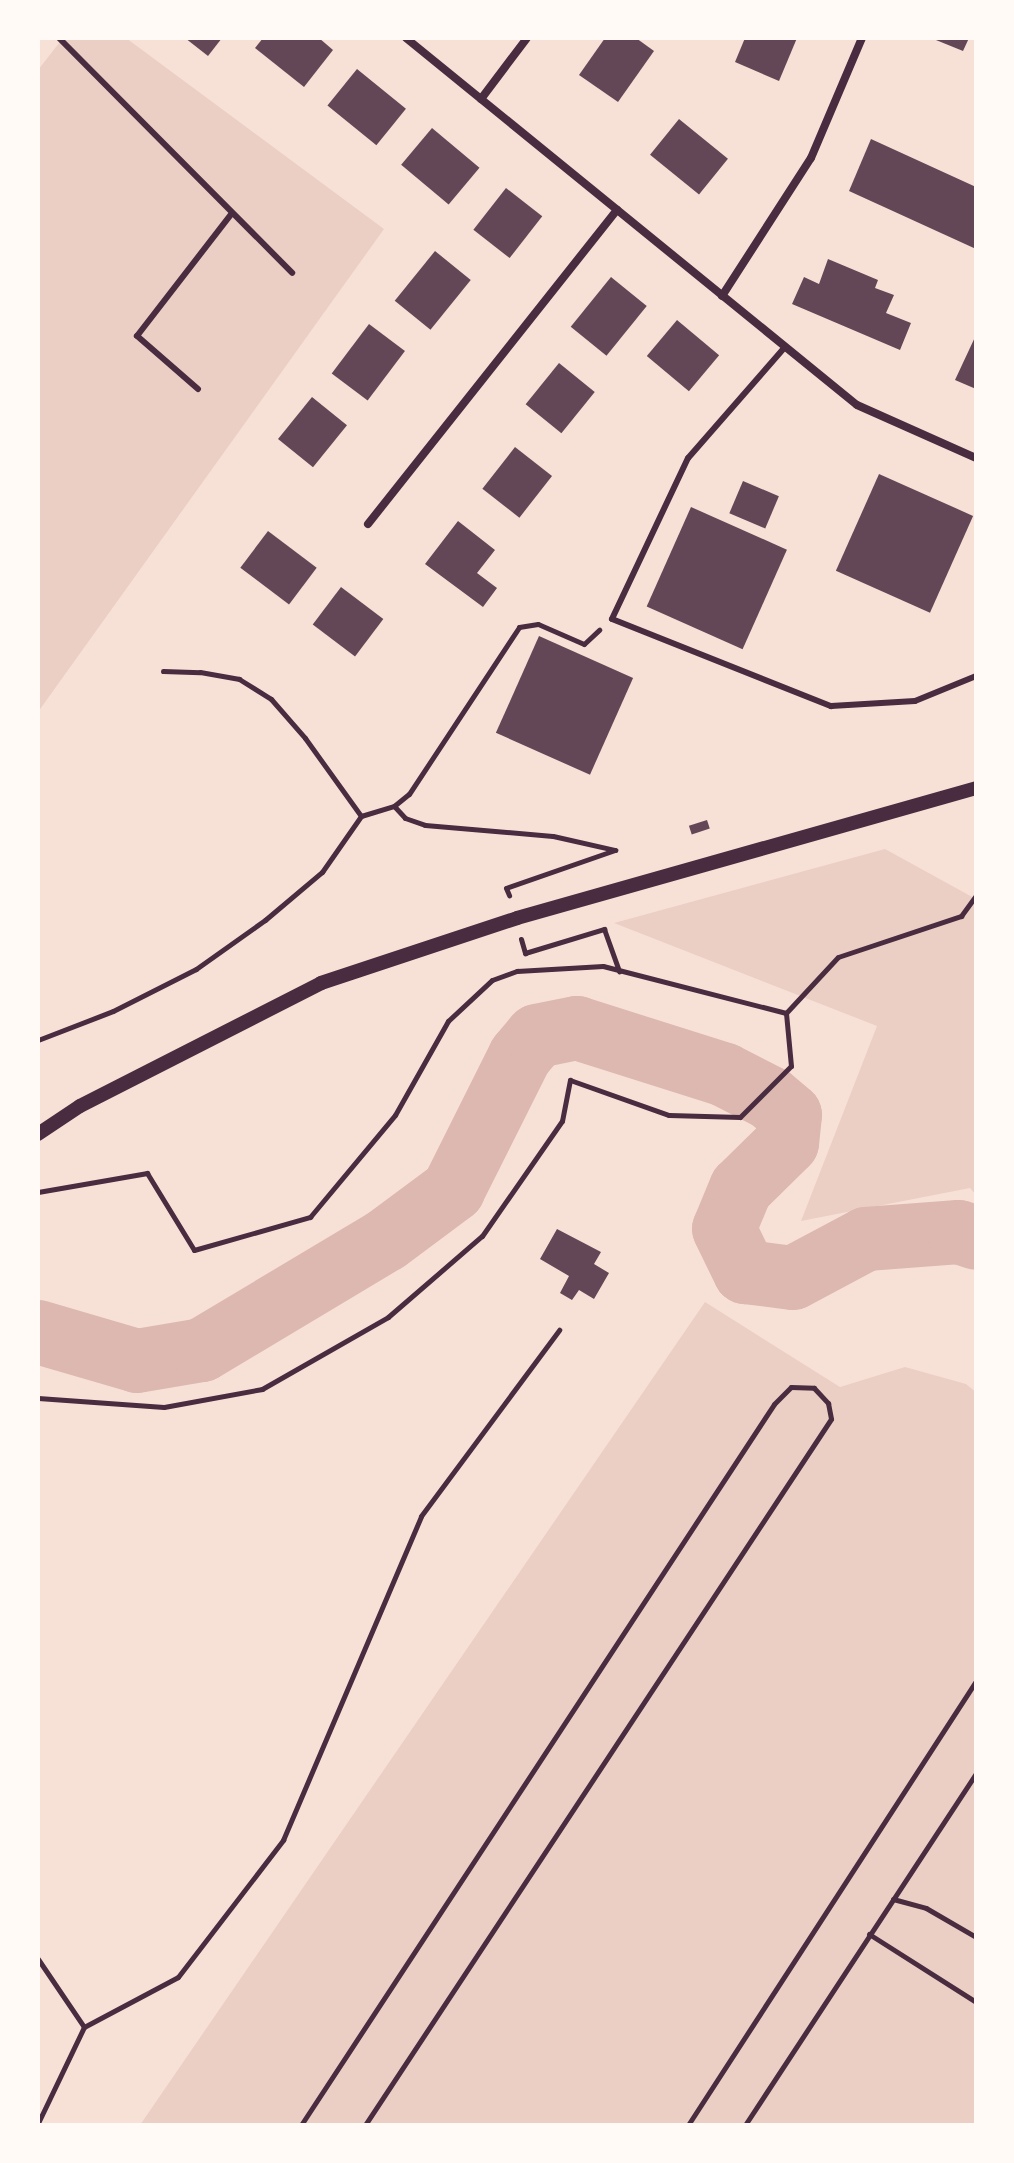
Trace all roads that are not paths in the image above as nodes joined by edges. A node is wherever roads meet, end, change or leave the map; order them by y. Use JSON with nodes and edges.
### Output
{"nodes":[{"id":1,"x":59,"y":38,"type":"edge"},
{"id":2,"x":406,"y":38,"type":"edge"},
{"id":3,"x":527,"y":38,"type":"edge"},
{"id":4,"x":862,"y":38,"type":"edge"},
{"id":5,"x":481,"y":99,"type":"junction"},
{"id":6,"x":617,"y":210,"type":"junction"},
{"id":7,"x":232,"y":213,"type":"junction"},
{"id":8,"x":292,"y":273,"type":"dead end"},
{"id":9,"x":722,"y":296,"type":"junction"},
{"id":10,"x":785,"y":347,"type":"junction"},
{"id":11,"x":198,"y":389,"type":"dead end"},
{"id":12,"x":976,"y":458,"type":"edge"},
{"id":13,"x":368,"y":524,"type":"dead end"},
{"id":14,"x":976,"y":676,"type":"edge"},
{"id":15,"x":976,"y":788,"type":"edge"},
{"id":16,"x":38,"y":1134,"type":"edge"}],
"edges":[{"from":1,"to":7,"type":"lane"},
{"from":2,"to":5,"type":"street"},
{"from":3,"to":5,"type":"street"},
{"from":4,"to":9,"type":"street"},
{"from":5,"to":6,"type":"street"},
{"from":6,"to":9,"type":"street"},
{"from":6,"to":13,"type":"street"},
{"from":7,"to":8,"type":"lane"},
{"from":7,"to":11,"type":"lane"},
{"from":9,"to":10,"type":"street"},
{"from":10,"to":12,"type":"street"},
{"from":10,"to":14,"type":"lane"},
{"from":15,"to":16,"type":"street"}]}
